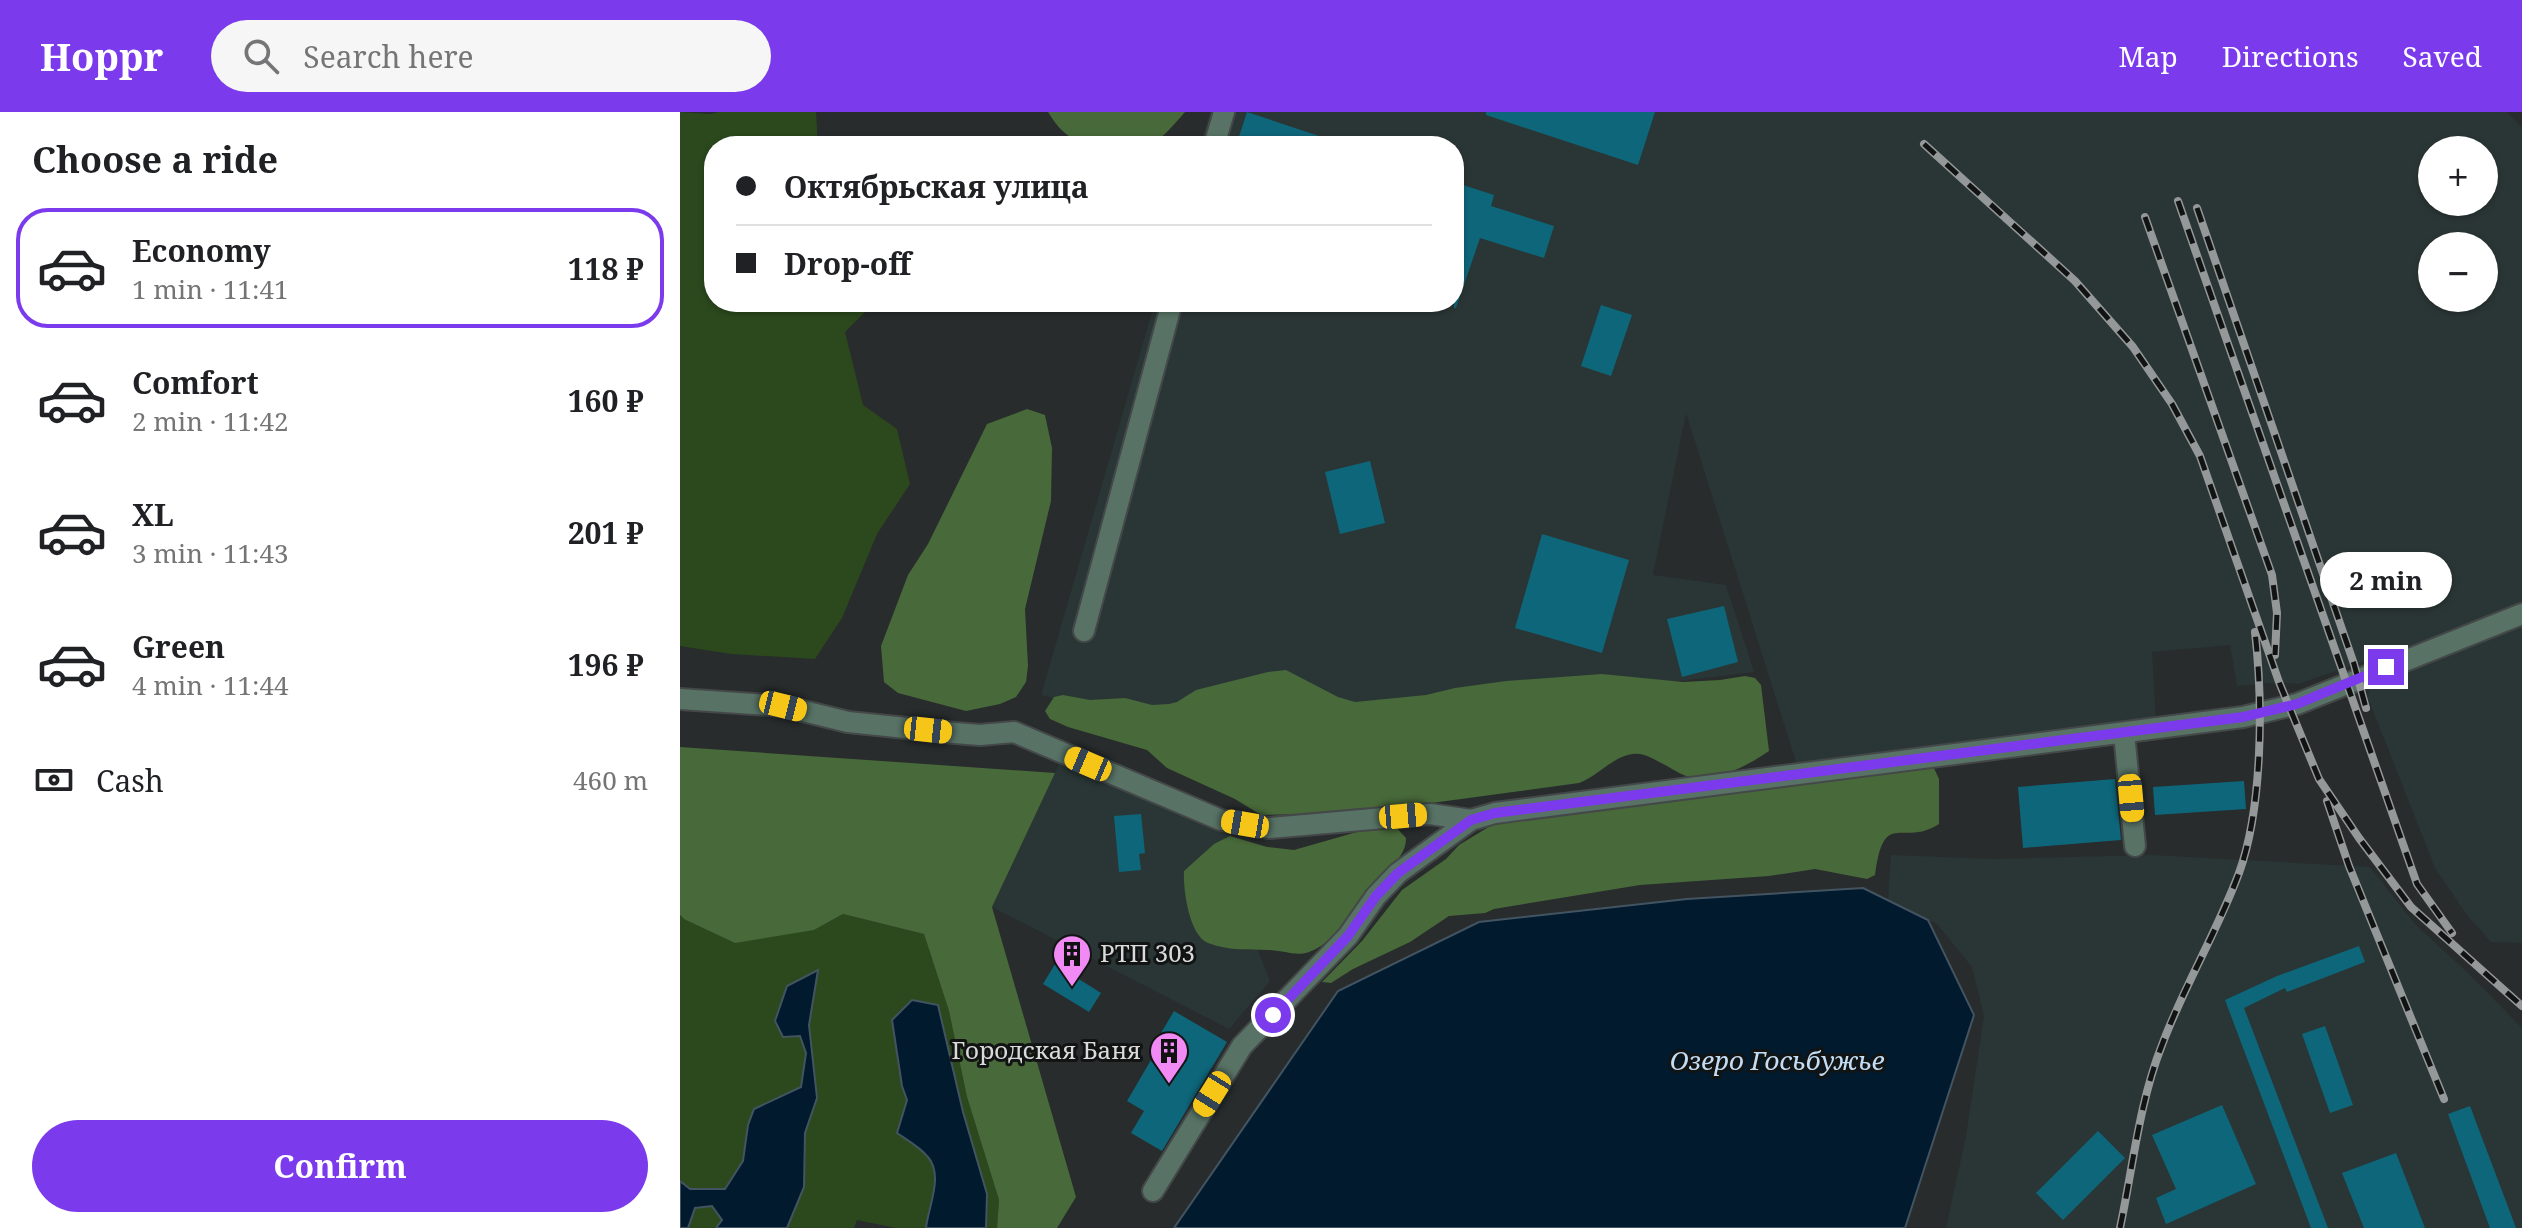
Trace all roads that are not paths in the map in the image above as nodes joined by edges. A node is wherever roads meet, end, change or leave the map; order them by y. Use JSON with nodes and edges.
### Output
{"nodes":[{"id":1,"x":1224,"y":112,"type":"edge"},
{"id":2,"x":1217,"y":136,"type":"edge"},
{"id":3,"x":1169,"y":312,"type":"edge"},
{"id":4,"x":2522,"y":614,"type":"edge"},
{"id":5,"x":1084,"y":631,"type":"dead end"},
{"id":6,"x":680,"y":699,"type":"edge"},
{"id":7,"x":2124,"y":733,"type":"junction"},
{"id":8,"x":1471,"y":820,"type":"junction"},
{"id":9,"x":2135,"y":846,"type":"dead end"},
{"id":10,"x":1153,"y":1191,"type":"dead end"}],
"edges":[{"from":1,"to":2,"type":"street"},
{"from":3,"to":5,"type":"street"},
{"from":4,"to":7,"type":"street"},
{"from":6,"to":8,"type":"street"},
{"from":7,"to":8,"type":"street"},
{"from":7,"to":9,"type":"street"},
{"from":8,"to":10,"type":"street"}]}
